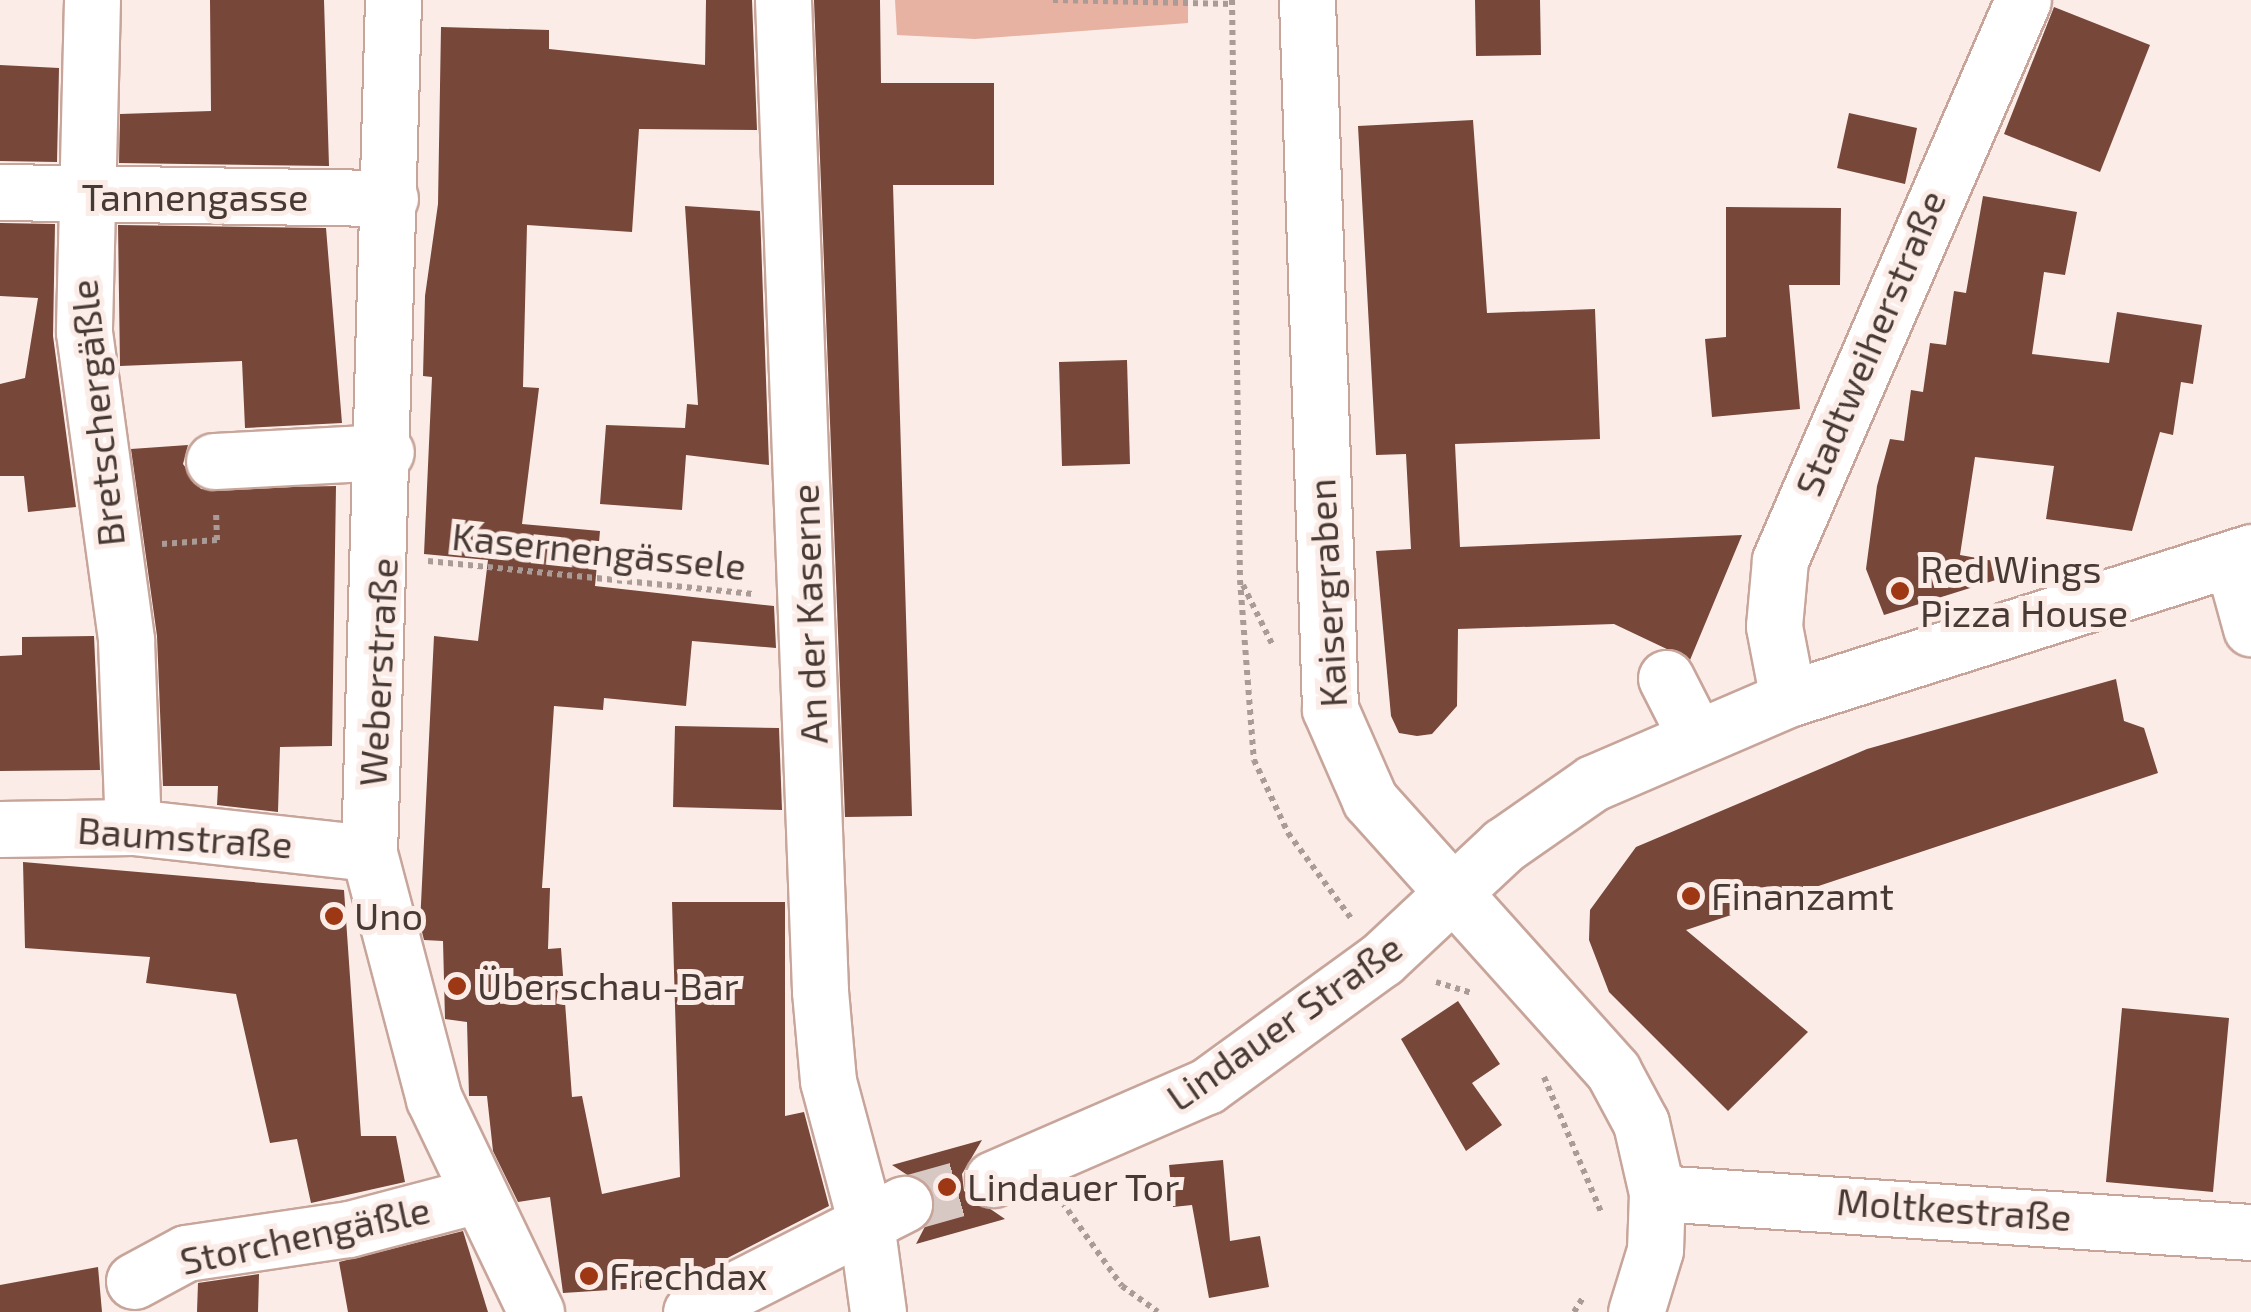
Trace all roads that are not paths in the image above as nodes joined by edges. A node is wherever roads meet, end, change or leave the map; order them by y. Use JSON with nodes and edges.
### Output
{"nodes":[{"id":1,"x":92,"y":0,"type":"edge"},
{"id":2,"x":393,"y":0,"type":"edge"},
{"id":3,"x":783,"y":0,"type":"edge"},
{"id":4,"x":1306,"y":0,"type":"edge"},
{"id":5,"x":2023,"y":0,"type":"edge"},
{"id":6,"x":0,"y":192,"type":"edge"},
{"id":7,"x":87,"y":198,"type":"junction"},
{"id":8,"x":390,"y":198,"type":"junction"},
{"id":9,"x":386,"y":452,"type":"junction"},
{"id":10,"x":214,"y":462,"type":"road end"},
{"id":11,"x":2241,"y":555,"type":"edge"},
{"id":12,"x":2251,"y":628,"type":"edge"},
{"id":13,"x":1666,"y":678,"type":"dead end"},
{"id":14,"x":1788,"y":699,"type":"junction"},
{"id":15,"x":1696,"y":735,"type":"junction"},
{"id":16,"x":133,"y":827,"type":"junction"},
{"id":17,"x":0,"y":829,"type":"edge"},
{"id":18,"x":369,"y":853,"type":"junction"},
{"id":19,"x":1454,"y":894,"type":"junction"},
{"id":20,"x":993,"y":1178,"type":"tunnel mouth"},
{"id":21,"x":1657,"y":1193,"type":"junction"},
{"id":22,"x":478,"y":1196,"type":"junction"},
{"id":23,"x":885,"y":1214,"type":"junction"},
{"id":24,"x":2251,"y":1232,"type":"edge"},
{"id":25,"x":134,"y":1282,"type":"dead end"},
{"id":26,"x":536,"y":1312,"type":"edge"},
{"id":27,"x":691,"y":1312,"type":"edge"},
{"id":28,"x":878,"y":1312,"type":"edge"},
{"id":29,"x":1636,"y":1312,"type":"edge"}],
"edges":[{"from":1,"to":7,"type":"street","name":"Bretschergäßle"},
{"from":2,"to":8,"type":"street","name":"Weberstraße"},
{"from":3,"to":23,"type":"street","name":"An der Kaserne"},
{"from":4,"to":19,"type":"street","name":"Kaisergraben"},
{"from":5,"to":14,"type":"street","name":"Stadtweiherstraße"},
{"from":6,"to":7,"type":"street","name":"Tannengasse"},
{"from":7,"to":8,"type":"street","name":"Tannengasse"},
{"from":7,"to":16,"type":"street","name":"Bretschergäßle"},
{"from":8,"to":9,"type":"street","name":"Weberstraße"},
{"from":9,"to":10,"type":"street"},
{"from":9,"to":18,"type":"street","name":"Weberstraße"},
{"from":11,"to":12,"type":"street"},
{"from":11,"to":14,"type":"street","name":"Lindauer Straße"},
{"from":13,"to":15,"type":"street"},
{"from":14,"to":15,"type":"street","name":"Lindauer Straße"},
{"from":15,"to":19,"type":"street","name":"Lindauer Straße"},
{"from":16,"to":17,"type":"street","name":"Baumstraße"},
{"from":16,"to":18,"type":"street","name":"Baumstraße"},
{"from":18,"to":22,"type":"street","name":"Weberstraße"},
{"from":19,"to":20,"type":"street","name":"Lindauer Straße"},
{"from":19,"to":21,"type":"street","name":"Kaisergraben"},
{"from":21,"to":24,"type":"street","name":"Moltkestraße"},
{"from":21,"to":29,"type":"street","name":"Kaisergraben"},
{"from":22,"to":25,"type":"street","name":"Storchengäßle"},
{"from":22,"to":26,"type":"street","name":"Weberstraße"},
{"from":23,"to":27,"type":"street"},
{"from":23,"to":28,"type":"street","name":"An der Kaserne"}]}
